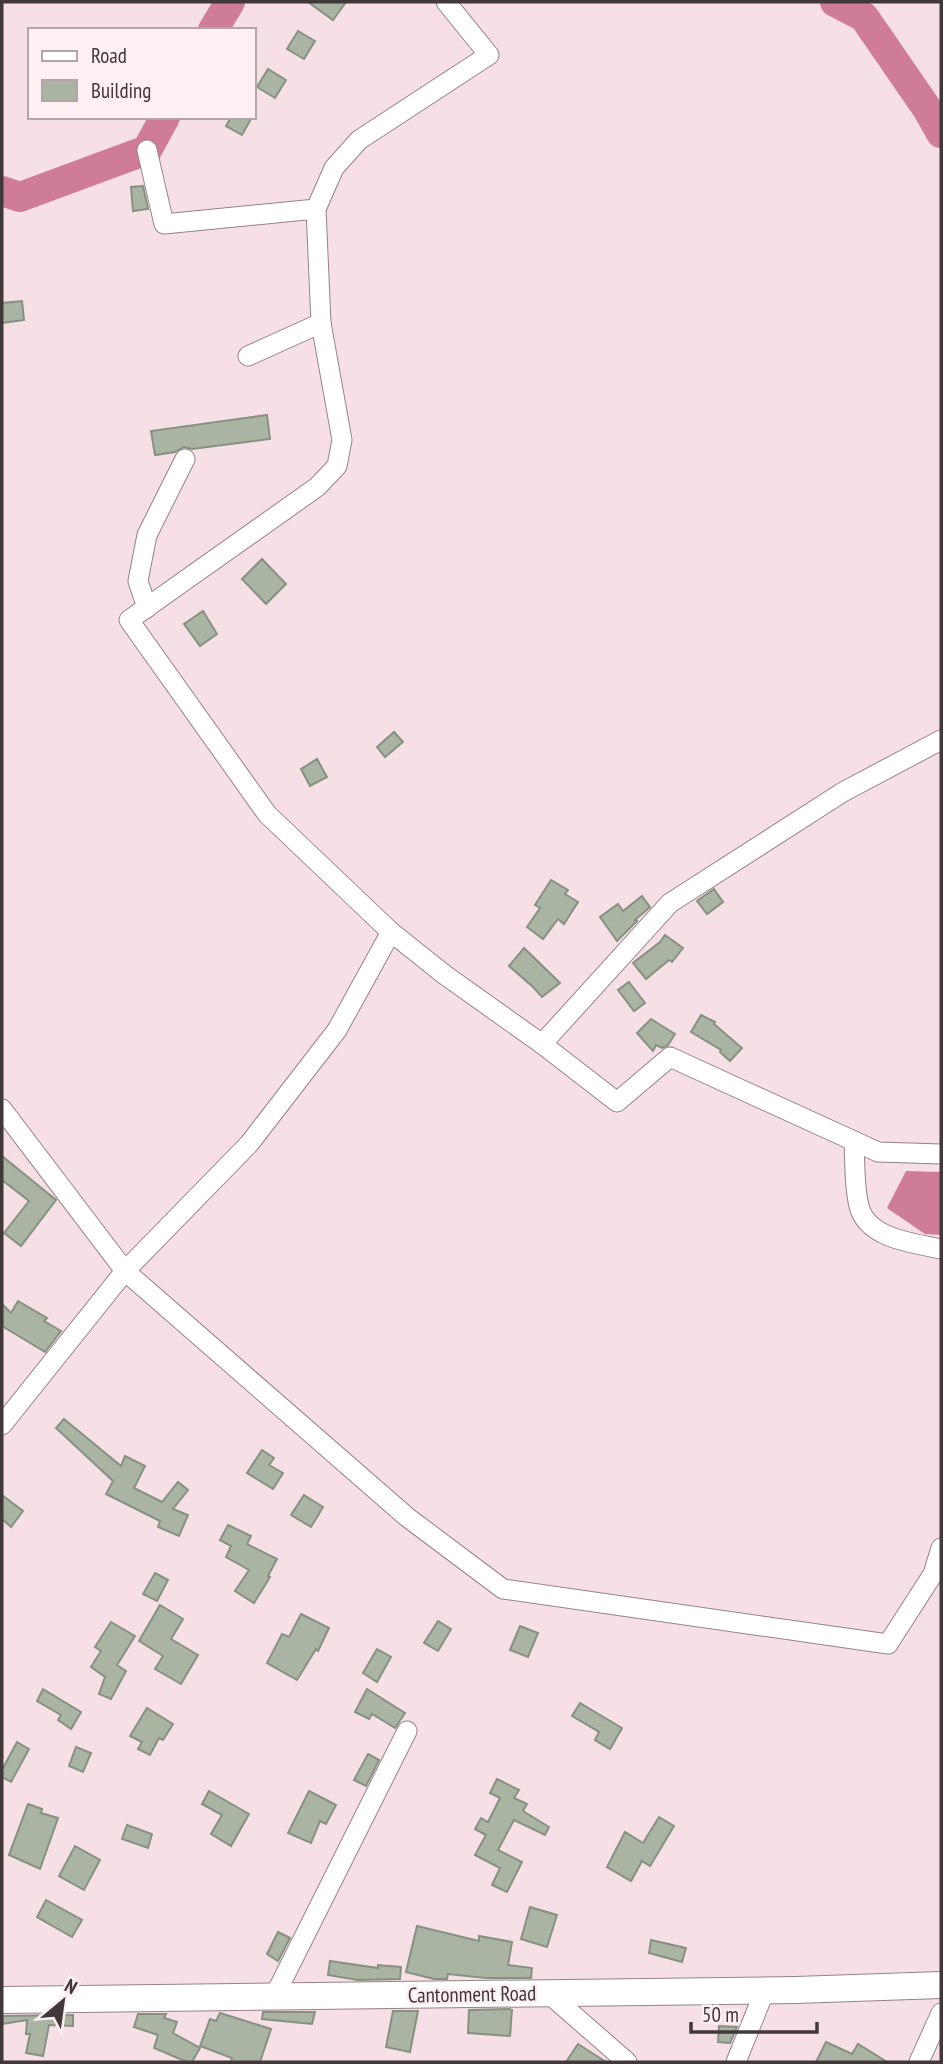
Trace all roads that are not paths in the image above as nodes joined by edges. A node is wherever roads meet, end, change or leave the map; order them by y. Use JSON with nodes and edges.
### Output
{"nodes":[{"id":1,"x":446,"y":2,"type":"edge"},
{"id":2,"x":147,"y":150,"type":"dead end"},
{"id":3,"x":316,"y":209,"type":"junction"},
{"id":4,"x":321,"y":323,"type":"junction"},
{"id":5,"x":248,"y":356,"type":"dead end"},
{"id":6,"x":185,"y":459,"type":"dead end"},
{"id":7,"x":147,"y":608,"type":"junction"},
{"id":8,"x":941,"y":740,"type":"edge"},
{"id":9,"x":390,"y":932,"type":"junction"},
{"id":10,"x":542,"y":1044,"type":"junction"},
{"id":11,"x":2,"y":1109,"type":"edge"},
{"id":12,"x":854,"y":1140,"type":"junction"},
{"id":13,"x":941,"y":1154,"type":"edge"},
{"id":14,"x":941,"y":1249,"type":"edge"},
{"id":15,"x":125,"y":1271,"type":"junction"},
{"id":16,"x":2,"y":1425,"type":"edge"},
{"id":17,"x":941,"y":1548,"type":"edge"},
{"id":18,"x":407,"y":1731,"type":"dead end"},
{"id":19,"x":941,"y":1985,"type":"edge"},
{"id":20,"x":765,"y":1990,"type":"junction"},
{"id":21,"x":548,"y":1993,"type":"junction"},
{"id":22,"x":274,"y":1997,"type":"junction"},
{"id":23,"x":2,"y":2000,"type":"edge"},
{"id":24,"x":941,"y":2013,"type":"edge"},
{"id":25,"x":627,"y":2062,"type":"edge"},
{"id":26,"x":736,"y":2062,"type":"edge"},
{"id":27,"x":919,"y":2062,"type":"edge"}],
"edges":[{"from":1,"to":3,"type":"street"},
{"from":2,"to":3,"type":"street"},
{"from":3,"to":4,"type":"street"},
{"from":4,"to":5,"type":"street"},
{"from":4,"to":7,"type":"street"},
{"from":6,"to":7,"type":"street"},
{"from":7,"to":9,"type":"street"},
{"from":8,"to":10,"type":"street"},
{"from":9,"to":10,"type":"street"},
{"from":9,"to":15,"type":"street"},
{"from":10,"to":12,"type":"street"},
{"from":11,"to":15,"type":"street"},
{"from":12,"to":13,"type":"street"},
{"from":12,"to":14,"type":"street"},
{"from":15,"to":16,"type":"street"},
{"from":15,"to":17,"type":"street"},
{"from":18,"to":22,"type":"street"},
{"from":19,"to":20,"type":"street","name":"Cantonment Road"},
{"from":20,"to":21,"type":"street","name":"Cantonment Road"},
{"from":20,"to":26,"type":"street"},
{"from":21,"to":22,"type":"street","name":"Cantonment Road"},
{"from":21,"to":25,"type":"street"},
{"from":22,"to":23,"type":"street","name":"Cantonment Road"},
{"from":24,"to":27,"type":"street"}]}
